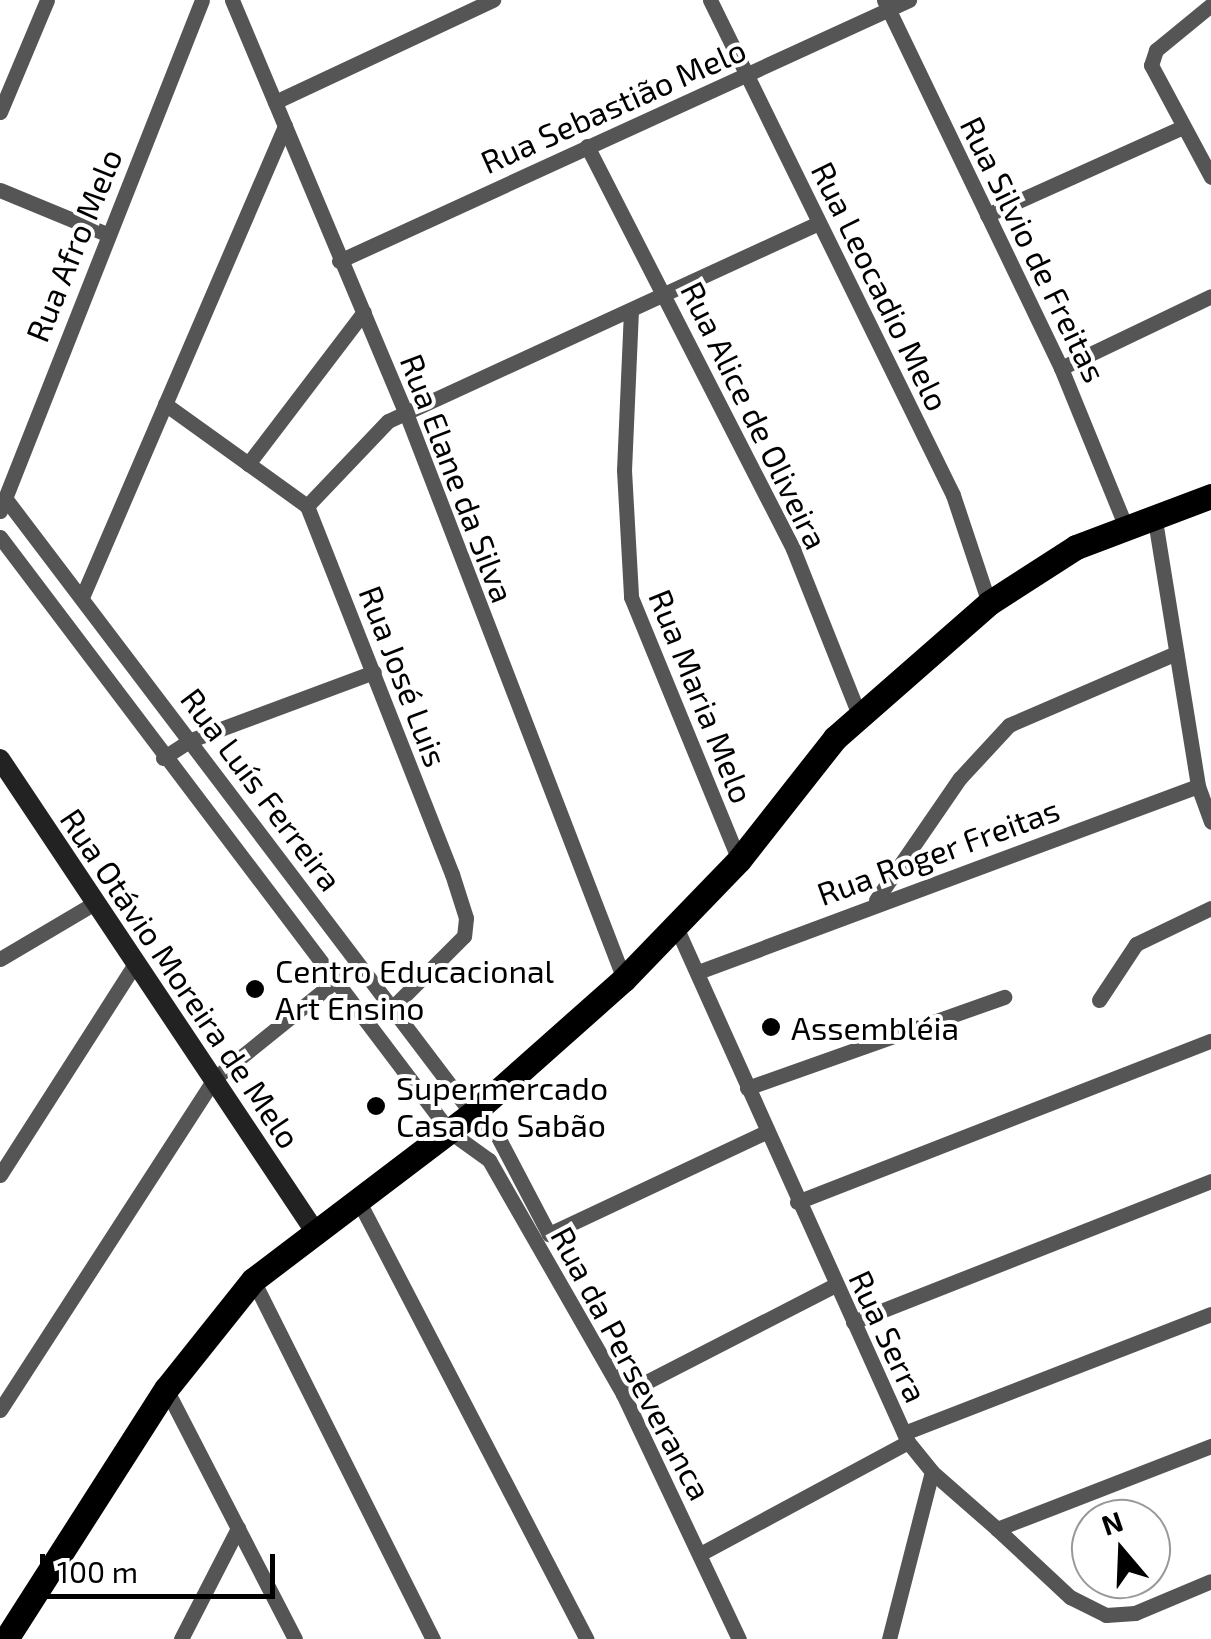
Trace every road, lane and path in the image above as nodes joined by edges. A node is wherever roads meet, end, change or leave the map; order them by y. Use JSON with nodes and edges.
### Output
{"nodes":[{"id":1,"x":47,"y":0,"type":"edge"},
{"id":2,"x":202,"y":0,"type":"edge"},
{"id":3,"x":232,"y":0,"type":"edge"},
{"id":4,"x":493,"y":0,"type":"edge"},
{"id":5,"x":710,"y":0,"type":"edge"},
{"id":6,"x":909,"y":0,"type":"edge"},
{"id":7,"x":886,"y":5,"type":"edge"},
{"id":8,"x":1211,"y":5,"type":"edge"},
{"id":9,"x":746,"y":75,"type":"junction"},
{"id":10,"x":275,"y":102,"type":"junction"},
{"id":11,"x":0,"y":112,"type":"edge"},
{"id":12,"x":285,"y":126,"type":"junction"},
{"id":13,"x":1182,"y":126,"type":"junction"},
{"id":14,"x":587,"y":146,"type":"junction"},
{"id":15,"x":1211,"y":177,"type":"edge"},
{"id":16,"x":0,"y":190,"type":"edge"},
{"id":17,"x":987,"y":215,"type":"junction"},
{"id":18,"x":818,"y":223,"type":"junction"},
{"id":19,"x":107,"y":234,"type":"junction"},
{"id":20,"x":339,"y":261,"type":"junction"},
{"id":21,"x":663,"y":292,"type":"junction"},
{"id":22,"x":1211,"y":296,"type":"edge"},
{"id":23,"x":630,"y":310,"type":"junction"},
{"id":24,"x":364,"y":312,"type":"junction"},
{"id":25,"x":1061,"y":368,"type":"junction"},
{"id":26,"x":165,"y":404,"type":"junction"},
{"id":27,"x":406,"y":412,"type":"junction"},
{"id":28,"x":248,"y":464,"type":"junction"},
{"id":29,"x":1211,"y":496,"type":"edge"},
{"id":30,"x":3,"y":505,"type":"edge"},
{"id":31,"x":308,"y":506,"type":"junction"},
{"id":32,"x":1154,"y":514,"type":"junction"},
{"id":33,"x":1125,"y":525,"type":"junction"},
{"id":34,"x":0,"y":537,"type":"edge"},
{"id":35,"x":83,"y":595,"type":"junction"},
{"id":36,"x":989,"y":602,"type":"junction"},
{"id":37,"x":1176,"y":652,"type":"junction"},
{"id":38,"x":374,"y":672,"type":"junction"},
{"id":39,"x":859,"y":715,"type":"junction"},
{"id":40,"x":191,"y":740,"type":"junction"},
{"id":41,"x":163,"y":758,"type":"junction"},
{"id":42,"x":0,"y":760,"type":"edge"},
{"id":43,"x":1198,"y":786,"type":"junction"},
{"id":44,"x":1211,"y":822,"type":"edge"},
{"id":45,"x":739,"y":860,"type":"junction"},
{"id":46,"x":876,"y":900,"type":"junction"},
{"id":47,"x":93,"y":904,"type":"junction"},
{"id":48,"x":1211,"y":908,"type":"edge"},
{"id":49,"x":677,"y":929,"type":"junction"},
{"id":50,"x":0,"y":959,"type":"edge"},
{"id":51,"x":135,"y":964,"type":"junction"},
{"id":52,"x":698,"y":972,"type":"junction"},
{"id":53,"x":624,"y":979,"type":"junction"},
{"id":54,"x":334,"y":982,"type":"junction"},
{"id":55,"x":380,"y":992,"type":"junction"},
{"id":56,"x":1004,"y":997,"type":"dead end"},
{"id":57,"x":1098,"y":1000,"type":"dead end"},
{"id":58,"x":392,"y":1008,"type":"junction"},
{"id":59,"x":356,"y":1010,"type":"junction"},
{"id":60,"x":1211,"y":1041,"type":"edge"},
{"id":61,"x":215,"y":1078,"type":"junction"},
{"id":62,"x":746,"y":1088,"type":"junction"},
{"id":63,"x":472,"y":1114,"type":"junction"},
{"id":64,"x":450,"y":1132,"type":"junction"},
{"id":65,"x":764,"y":1133,"type":"junction"},
{"id":66,"x":0,"y":1174,"type":"edge"},
{"id":67,"x":1211,"y":1181,"type":"edge"},
{"id":68,"x":357,"y":1198,"type":"junction"},
{"id":69,"x":797,"y":1202,"type":"junction"},
{"id":70,"x":314,"y":1230,"type":"junction"},
{"id":71,"x":253,"y":1280,"type":"junction"},
{"id":72,"x":835,"y":1284,"type":"junction"},
{"id":73,"x":1211,"y":1314,"type":"edge"},
{"id":74,"x":852,"y":1322,"type":"junction"},
{"id":75,"x":166,"y":1389,"type":"junction"},
{"id":76,"x":623,"y":1394,"type":"junction"},
{"id":77,"x":0,"y":1410,"type":"edge"},
{"id":78,"x":906,"y":1438,"type":"junction"},
{"id":79,"x":1211,"y":1446,"type":"edge"},
{"id":80,"x":932,"y":1472,"type":"junction"},
{"id":81,"x":238,"y":1528,"type":"junction"},
{"id":82,"x":997,"y":1529,"type":"junction"},
{"id":83,"x":700,"y":1554,"type":"junction"},
{"id":84,"x":1211,"y":1582,"type":"edge"},
{"id":85,"x":890,"y":1634,"type":"edge"},
{"id":86,"x":6,"y":1639,"type":"edge"},
{"id":87,"x":182,"y":1639,"type":"edge"},
{"id":88,"x":295,"y":1639,"type":"edge"},
{"id":89,"x":432,"y":1639,"type":"edge"},
{"id":90,"x":586,"y":1639,"type":"edge"},
{"id":91,"x":739,"y":1639,"type":"edge"}],
"edges":[{"from":1,"to":11,"type":"street"},
{"from":2,"to":19,"type":"street","name":"Rua Afro Melo"},
{"from":3,"to":10,"type":"street","name":"Rua Elane da Silva"},
{"from":4,"to":10,"type":"street"},
{"from":5,"to":9,"type":"street","name":"Rua Leocadio Melo"},
{"from":6,"to":7,"type":"street","name":"Rua Sebastião Melo"},
{"from":7,"to":9,"type":"street","name":"Rua Sebastião Melo"},
{"from":7,"to":17,"type":"street","name":"Rua Silvio de Freitas"},
{"from":8,"to":13,"type":"street"},
{"from":9,"to":14,"type":"street","name":"Rua Sebastião Melo"},
{"from":9,"to":18,"type":"street","name":"Rua Leocadio Melo"},
{"from":10,"to":12,"type":"street","name":"Rua Elane da Silva"},
{"from":12,"to":20,"type":"street","name":"Rua Elane da Silva"},
{"from":12,"to":26,"type":"street"},
{"from":13,"to":15,"type":"street"},
{"from":13,"to":17,"type":"street"},
{"from":14,"to":20,"type":"street","name":"Rua Sebastião Melo"},
{"from":14,"to":21,"type":"street","name":"Rua Alice de Oliveira"},
{"from":16,"to":19,"type":"street"},
{"from":17,"to":25,"type":"street","name":"Rua Silvio de Freitas"},
{"from":18,"to":21,"type":"street"},
{"from":18,"to":36,"type":"street","name":"Rua Leocadio Melo"},
{"from":19,"to":30,"type":"street","name":"Rua Afro Melo"},
{"from":20,"to":24,"type":"street","name":"Rua Elane da Silva"},
{"from":21,"to":23,"type":"street"},
{"from":21,"to":39,"type":"street","name":"Rua Alice de Oliveira"},
{"from":22,"to":25,"type":"street"},
{"from":23,"to":27,"type":"street"},
{"from":23,"to":45,"type":"street","name":"Rua Maria Melo"},
{"from":24,"to":27,"type":"street","name":"Rua Elane da Silva"},
{"from":24,"to":28,"type":"street"},
{"from":25,"to":33,"type":"street","name":"Rua Silvio de Freitas"},
{"from":26,"to":28,"type":"street"},
{"from":26,"to":35,"type":"street"},
{"from":27,"to":31,"type":"street"},
{"from":27,"to":53,"type":"street","name":"Rua Elane da Silva"},
{"from":28,"to":31,"type":"street"},
{"from":29,"to":32,"type":"main road"},
{"from":30,"to":35,"type":"street","name":"Rua Luís Ferreira"},
{"from":31,"to":38,"type":"street","name":"Rua José Luis"},
{"from":32,"to":33,"type":"main road"},
{"from":32,"to":37,"type":"street"},
{"from":33,"to":36,"type":"main road"},
{"from":34,"to":41,"type":"street","name":"Rua Luís Ferreira"},
{"from":35,"to":40,"type":"street","name":"Rua Luís Ferreira"},
{"from":36,"to":39,"type":"main road"},
{"from":37,"to":43,"type":"street"},
{"from":37,"to":46,"type":"street"},
{"from":38,"to":40,"type":"street"},
{"from":38,"to":58,"type":"street","name":"Rua José Luis"},
{"from":39,"to":45,"type":"main road"},
{"from":40,"to":41,"type":"street"},
{"from":40,"to":55,"type":"street","name":"Rua Luís Ferreira"},
{"from":41,"to":54,"type":"street","name":"Rua Luís Ferreira"},
{"from":42,"to":47,"type":"street","name":"Rua Otávio Moreira de Melo"},
{"from":43,"to":44,"type":"street"},
{"from":43,"to":46,"type":"street","name":"Rua Roger Freitas"},
{"from":45,"to":49,"type":"main road"},
{"from":46,"to":52,"type":"street","name":"Rua Roger Freitas"},
{"from":47,"to":50,"type":"street"},
{"from":47,"to":51,"type":"street","name":"Rua Otávio Moreira de Melo"},
{"from":48,"to":57,"type":"street"},
{"from":49,"to":52,"type":"street","name":"Rua Serra"},
{"from":49,"to":53,"type":"main road"},
{"from":51,"to":61,"type":"street","name":"Rua Otávio Moreira de Melo"},
{"from":51,"to":66,"type":"street"},
{"from":52,"to":62,"type":"street","name":"Rua Serra"},
{"from":53,"to":63,"type":"main road"},
{"from":54,"to":59,"type":"street","name":"Rua Luís Ferreira"},
{"from":54,"to":61,"type":"street"},
{"from":55,"to":58,"type":"street","name":"Rua Luís Ferreira"},
{"from":55,"to":59,"type":"street"},
{"from":56,"to":62,"type":"street"},
{"from":58,"to":63,"type":"street","name":"Rua Luís Ferreira"},
{"from":59,"to":64,"type":"street","name":"Rua Luís Ferreira"},
{"from":60,"to":69,"type":"street"},
{"from":61,"to":70,"type":"street","name":"Rua Otávio Moreira de Melo"},
{"from":61,"to":77,"type":"street"},
{"from":62,"to":65,"type":"street","name":"Rua Serra"},
{"from":63,"to":64,"type":"main road"},
{"from":63,"to":65,"type":"street","name":"Rua Luís Ferreira"},
{"from":64,"to":68,"type":"main road"},
{"from":64,"to":76,"type":"street","name":"Rua da Perseveranca"},
{"from":65,"to":69,"type":"street","name":"Rua Serra"},
{"from":67,"to":74,"type":"street"},
{"from":68,"to":70,"type":"main road"},
{"from":68,"to":90,"type":"street"},
{"from":69,"to":72,"type":"street","name":"Rua Serra"},
{"from":70,"to":71,"type":"main road"},
{"from":71,"to":75,"type":"main road"},
{"from":71,"to":89,"type":"street"},
{"from":72,"to":74,"type":"street","name":"Rua Serra"},
{"from":72,"to":76,"type":"street"},
{"from":73,"to":78,"type":"street"},
{"from":74,"to":78,"type":"street","name":"Rua Serra"},
{"from":75,"to":81,"type":"street"},
{"from":75,"to":86,"type":"main road"},
{"from":76,"to":83,"type":"street","name":"Rua da Perseveranca"},
{"from":78,"to":80,"type":"street","name":"Rua Serra"},
{"from":78,"to":83,"type":"street"},
{"from":79,"to":82,"type":"street"},
{"from":80,"to":82,"type":"street","name":"Rua Serra"},
{"from":80,"to":85,"type":"street"},
{"from":81,"to":87,"type":"street"},
{"from":81,"to":88,"type":"street"},
{"from":82,"to":84,"type":"street","name":"Rua Serra"},
{"from":83,"to":91,"type":"street","name":"Rua da Perseveranca"}]}
